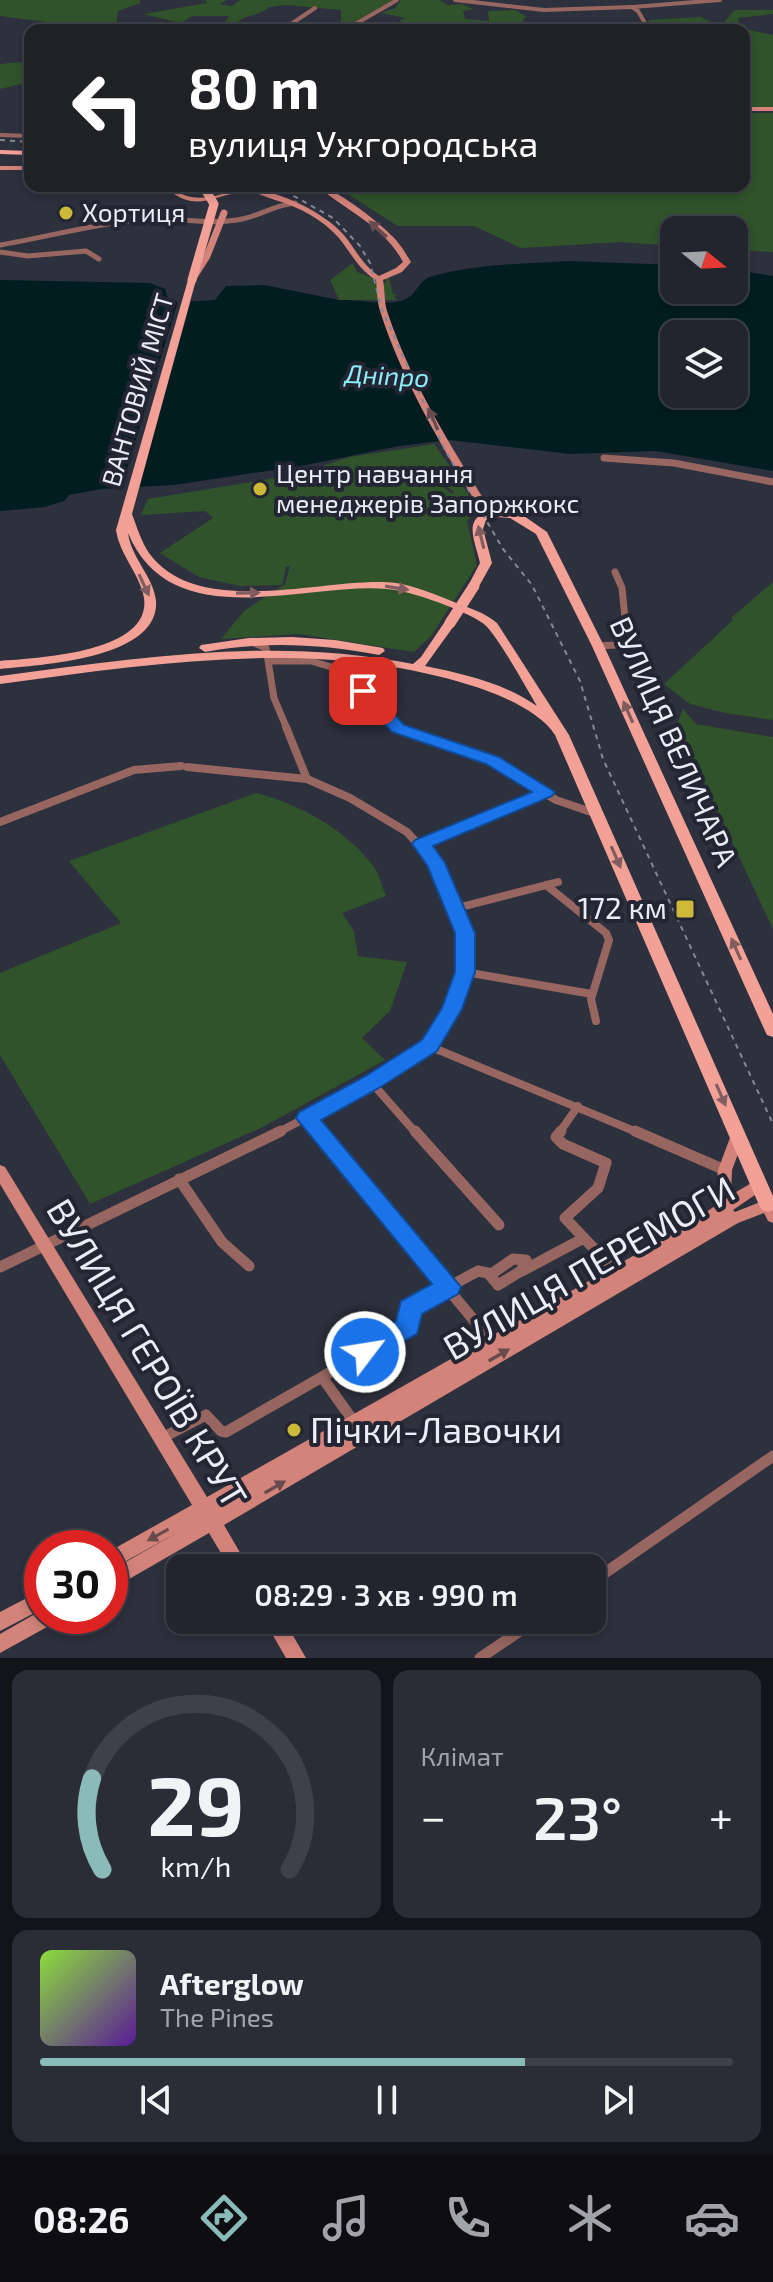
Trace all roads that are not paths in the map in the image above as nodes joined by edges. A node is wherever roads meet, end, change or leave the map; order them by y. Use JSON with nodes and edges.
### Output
{"nodes":[{"id":1,"x":397,"y":0,"type":"edge"},
{"id":2,"x":455,"y":0,"type":"edge"},
{"id":3,"x":530,"y":0,"type":"edge"},
{"id":4,"x":720,"y":0,"type":"edge"},
{"id":5,"x":632,"y":7,"type":"junction"},
{"id":6,"x":315,"y":8,"type":"dead end"},
{"id":7,"x":522,"y":8,"type":"junction"},
{"id":8,"x":291,"y":24,"type":"edge"},
{"id":9,"x":357,"y":24,"type":"edge"},
{"id":10,"x":646,"y":24,"type":"edge"},
{"id":11,"x":750,"y":109,"type":"edge"},
{"id":12,"x":773,"y":109,"type":"edge"},
{"id":13,"x":0,"y":135,"type":"edge"},
{"id":14,"x":24,"y":136,"type":"edge"},
{"id":15,"x":0,"y":152,"type":"edge"},
{"id":16,"x":24,"y":153,"type":"edge"},
{"id":17,"x":0,"y":168,"type":"edge"},
{"id":18,"x":24,"y":168,"type":"edge"},
{"id":19,"x":178,"y":192,"type":"edge"},
{"id":20,"x":207,"y":192,"type":"edge"},
{"id":21,"x":227,"y":192,"type":"edge"},
{"id":22,"x":257,"y":192,"type":"edge"},
{"id":23,"x":329,"y":192,"type":"edge"},
{"id":24,"x":275,"y":196,"type":"junction"},
{"id":25,"x":218,"y":199,"type":"junction"},
{"id":26,"x":296,"y":203,"type":"junction"},
{"id":27,"x":277,"y":205,"type":"junction"},
{"id":28,"x":0,"y":243,"type":"edge"},
{"id":29,"x":0,"y":252,"type":"edge"},
{"id":30,"x":99,"y":259,"type":"dead end"},
{"id":31,"x":381,"y":278,"type":"junction"},
{"id":32,"x":192,"y":280,"type":"junction"},
{"id":33,"x":604,"y":458,"type":"dead end"},
{"id":34,"x":773,"y":482,"type":"edge"},
{"id":35,"x":126,"y":512,"type":"junction"},
{"id":36,"x":487,"y":512,"type":"junction"},
{"id":37,"x":615,"y":572,"type":"dead end"},
{"id":38,"x":247,"y":641,"type":"junction"},
{"id":39,"x":598,"y":646,"type":"junction"},
{"id":40,"x":268,"y":656,"type":"junction"},
{"id":41,"x":417,"y":661,"type":"junction"},
{"id":42,"x":0,"y":665,"type":"edge"},
{"id":43,"x":0,"y":678,"type":"edge"},
{"id":44,"x":562,"y":735,"type":"junction"},
{"id":45,"x":307,"y":779,"type":"junction"},
{"id":46,"x":546,"y":792,"type":"junction"},
{"id":47,"x":597,"y":814,"type":"junction"},
{"id":48,"x":0,"y":822,"type":"edge"},
{"id":49,"x":421,"y":844,"type":"junction"},
{"id":50,"x":558,"y":882,"type":"dead end"},
{"id":51,"x":546,"y":885,"type":"junction"},
{"id":52,"x":457,"y":908,"type":"junction"},
{"id":53,"x":465,"y":972,"type":"junction"},
{"id":54,"x":592,"y":994,"type":"junction"},
{"id":55,"x":596,"y":1021,"type":"dead end"},
{"id":56,"x":773,"y":1031,"type":"edge"},
{"id":57,"x":429,"y":1046,"type":"junction"},
{"id":58,"x":372,"y":1083,"type":"junction"},
{"id":59,"x":578,"y":1106,"type":"junction"},
{"id":60,"x":307,"y":1118,"type":"junction"},
{"id":61,"x":738,"y":1135,"type":"junction"},
{"id":62,"x":725,"y":1170,"type":"junction"},
{"id":63,"x":0,"y":1171,"type":"edge"},
{"id":64,"x":179,"y":1179,"type":"junction"},
{"id":65,"x":766,"y":1182,"type":"edge"},
{"id":66,"x":771,"y":1208,"type":"edge"},
{"id":67,"x":728,"y":1213,"type":"junction"},
{"id":68,"x":499,"y":1225,"type":"dead end"},
{"id":69,"x":584,"y":1238,"type":"junction"},
{"id":70,"x":45,"y":1244,"type":"junction"},
{"id":71,"x":249,"y":1266,"type":"dead end"},
{"id":72,"x":0,"y":1267,"type":"edge"},
{"id":73,"x":617,"y":1273,"type":"junction"},
{"id":74,"x":449,"y":1287,"type":"junction"},
{"id":75,"x":492,"y":1342,"type":"junction"},
{"id":76,"x":322,"y":1377,"type":"junction"},
{"id":77,"x":354,"y":1422,"type":"junction"},
{"id":78,"x":162,"y":1439,"type":"junction"},
{"id":79,"x":773,"y":1456,"type":"edge"},
{"id":80,"x":208,"y":1516,"type":"junction"},
{"id":81,"x":128,"y":1553,"type":"edge"},
{"id":82,"x":231,"y":1554,"type":"edge"},
{"id":83,"x":128,"y":1569,"type":"edge"},
{"id":84,"x":606,"y":1572,"type":"edge"},
{"id":85,"x":24,"y":1609,"type":"edge"},
{"id":86,"x":0,"y":1622,"type":"edge"},
{"id":87,"x":24,"y":1630,"type":"edge"},
{"id":88,"x":282,"y":1634,"type":"edge"},
{"id":89,"x":515,"y":1634,"type":"edge"},
{"id":90,"x":0,"y":1644,"type":"edge"},
{"id":91,"x":297,"y":1658,"type":"edge"},
{"id":92,"x":480,"y":1658,"type":"edge"}],
"edges":[{"from":1,"to":9,"type":"street"},
{"from":2,"to":7,"type":"street"},
{"from":3,"to":7,"type":"street"},
{"from":4,"to":5,"type":"street"},
{"from":5,"to":7,"type":"street"},
{"from":5,"to":10,"type":"street"},
{"from":6,"to":8,"type":"street"},
{"from":11,"to":12,"type":"main road"},
{"from":13,"to":14,"type":"street"},
{"from":15,"to":16,"type":"main road"},
{"from":17,"to":18,"type":"main road"},
{"from":19,"to":25,"type":"main road"},
{"from":20,"to":32,"type":"main road","name":"ВАНТОВИЙ МІСТ","bridge":true},
{"from":21,"to":25,"type":"main road"},
{"from":22,"to":24,"type":"main road"},
{"from":31,"to":23,"type":"main road","one_way":true},
{"from":24,"to":26,"type":"main road"},
{"from":24,"to":27,"type":"street"},
{"from":25,"to":32,"type":"main road","bridge":true},
{"from":26,"to":27,"type":"street"},
{"from":26,"to":31,"type":"main road"},
{"from":27,"to":28,"type":"street"},
{"from":29,"to":30,"type":"street"},
{"from":36,"to":31,"type":"main road","one_way":true},
{"from":32,"to":35,"type":"main road","name":"ВАНТОВИЙ МІСТ"},
{"from":33,"to":34,"type":"street"},
{"from":35,"to":42,"type":"main road","name":"ВАНТОВИЙ МІСТ","one_way":true},
{"from":35,"to":44,"type":"main road","one_way":true},
{"from":36,"to":39,"type":"main road","name":"ВУЛИЦЯ ВЕЛИЧАРА"},
{"from":41,"to":36,"type":"main road","one_way":true,"bridge":true},
{"from":37,"to":39,"type":"street"},
{"from":38,"to":40,"type":"street"},
{"from":38,"to":41,"type":"main road"},
{"from":38,"to":43,"type":"main road"},
{"from":56,"to":39,"type":"main road","name":"ВУЛИЦЯ ВЕЛИЧАРА","one_way":true},
{"from":40,"to":41,"type":"main road"},
{"from":40,"to":43,"type":"main road"},
{"from":40,"to":45,"type":"street"},
{"from":40,"to":46,"type":"street"},
{"from":41,"to":44,"type":"main road"},
{"from":44,"to":47,"type":"main road"},
{"from":45,"to":48,"type":"street"},
{"from":45,"to":49,"type":"street"},
{"from":46,"to":47,"type":"street"},
{"from":46,"to":49,"type":"street"},
{"from":47,"to":61,"type":"main road","one_way":true},
{"from":49,"to":52,"type":"street"},
{"from":50,"to":51,"type":"street"},
{"from":51,"to":52,"type":"street"},
{"from":51,"to":54,"type":"street"},
{"from":52,"to":53,"type":"street"},
{"from":53,"to":54,"type":"street"},
{"from":53,"to":57,"type":"street"},
{"from":54,"to":55,"type":"street"},
{"from":57,"to":58,"type":"street"},
{"from":57,"to":59,"type":"street"},
{"from":58,"to":60,"type":"street"},
{"from":58,"to":68,"type":"street"},
{"from":59,"to":62,"type":"street"},
{"from":59,"to":69,"type":"street"},
{"from":60,"to":64,"type":"street"},
{"from":60,"to":74,"type":"street"},
{"from":61,"to":62,"type":"main road"},
{"from":61,"to":65,"type":"main road"},
{"from":62,"to":67,"type":"main road"},
{"from":63,"to":70,"type":"main road","name":"ВУЛИЦЯ ГЕРОЇВ КРУТ"},
{"from":64,"to":70,"type":"street"},
{"from":64,"to":71,"type":"street"},
{"from":65,"to":66,"type":"main road"},
{"from":65,"to":67,"type":"main road","name":"ВУЛИЦЯ ПЕРЕМОГИ"},
{"from":66,"to":67,"type":"main road","name":"ВУЛИЦЯ ПЕРЕМОГИ"},
{"from":67,"to":73,"type":"main road","name":"ВУЛИЦЯ ПЕРЕМОГИ"},
{"from":80,"to":67,"type":"main road","name":"ВУЛИЦЯ ПЕРЕМОГИ","one_way":true},
{"from":69,"to":73,"type":"street"},
{"from":69,"to":74,"type":"street"},
{"from":70,"to":72,"type":"street"},
{"from":70,"to":78,"type":"main road","name":"ВУЛИЦЯ ГЕРОЇВ КРУТ"},
{"from":73,"to":75,"type":"main road","name":"ВУЛИЦЯ ПЕРЕМОГИ"},
{"from":74,"to":75,"type":"street"},
{"from":74,"to":76,"type":"street"},
{"from":75,"to":77,"type":"main road","name":"ВУЛИЦЯ ПЕРЕМОГИ"},
{"from":76,"to":77,"type":"street"},
{"from":76,"to":78,"type":"street"},
{"from":77,"to":80,"type":"main road","name":"ВУЛИЦЯ ПЕРЕМОГИ"},
{"from":78,"to":80,"type":"main road","name":"ВУЛИЦЯ ГЕРОЇВ КРУТ"},
{"from":79,"to":84,"type":"street"},
{"from":80,"to":81,"type":"main road","name":"ВУЛИЦЯ ПЕРЕМОГИ","one_way":true},
{"from":80,"to":82,"type":"main road","name":"ВУЛИЦЯ ГЕРОЇВ КРУТ"},
{"from":80,"to":83,"type":"main road","name":"ВУЛИЦЯ ПЕРЕМОГИ"},
{"from":85,"to":86,"type":"main road"},
{"from":87,"to":90,"type":"main road"},
{"from":88,"to":91,"type":"main road"},
{"from":89,"to":92,"type":"street"}]}
